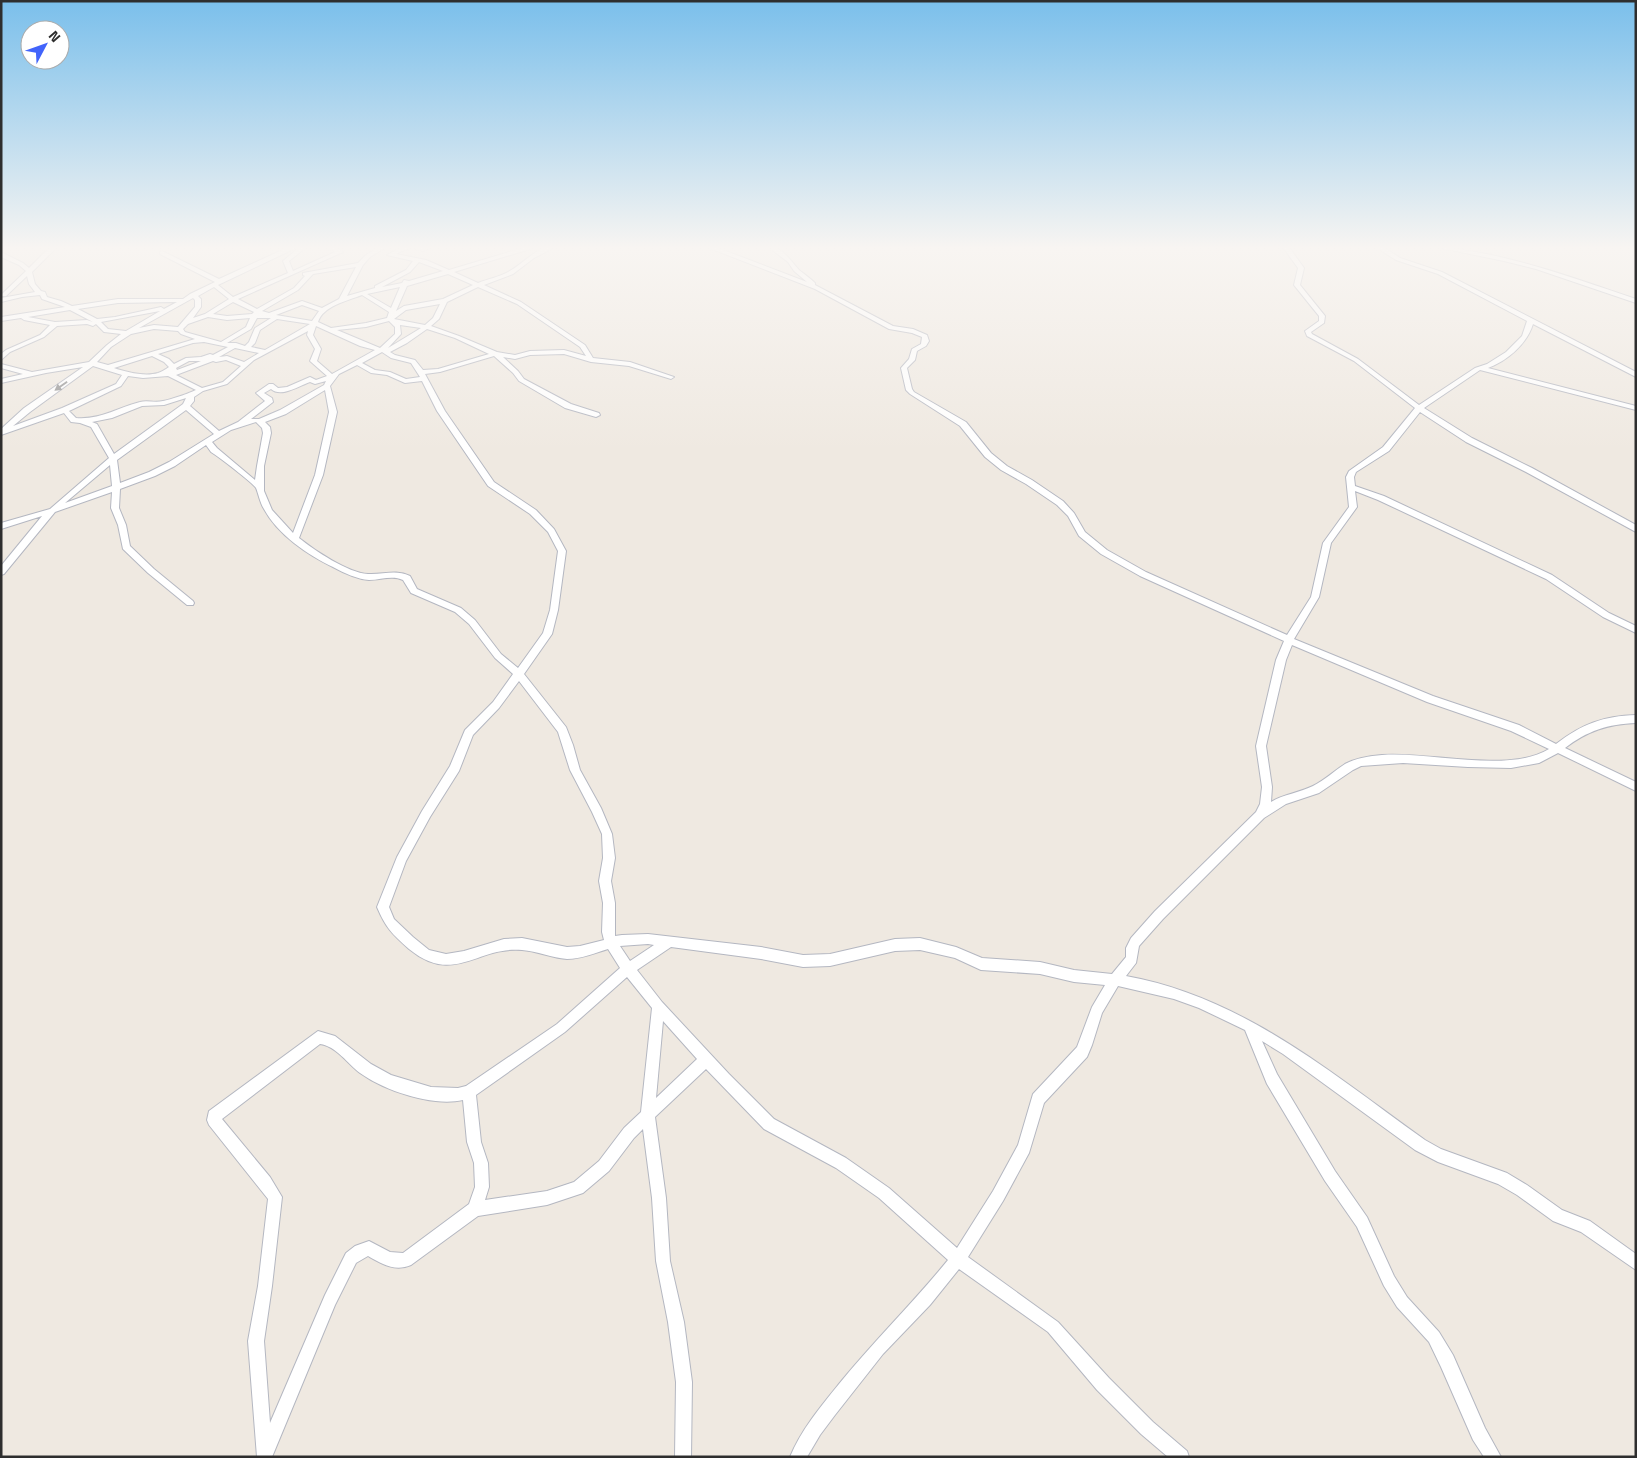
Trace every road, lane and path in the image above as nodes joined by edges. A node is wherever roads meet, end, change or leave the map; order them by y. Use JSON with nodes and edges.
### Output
{"nodes":[{"id":1,"x":33,"y":314,"type":"edge"},
{"id":2,"x":80,"y":314,"type":"edge"},
{"id":3,"x":137,"y":314,"type":"edge"},
{"id":4,"x":158,"y":314,"type":"edge"},
{"id":5,"x":193,"y":314,"type":"edge"},
{"id":6,"x":239,"y":314,"type":"edge"},
{"id":7,"x":253,"y":314,"type":"edge"},
{"id":8,"x":256,"y":314,"type":"edge"},
{"id":9,"x":263,"y":314,"type":"edge"},
{"id":10,"x":277,"y":314,"type":"edge"},
{"id":11,"x":320,"y":314,"type":"edge"},
{"id":12,"x":388,"y":314,"type":"edge"},
{"id":13,"x":394,"y":314,"type":"edge"},
{"id":14,"x":397,"y":314,"type":"edge"},
{"id":15,"x":438,"y":314,"type":"edge"},
{"id":16,"x":536,"y":314,"type":"edge"},
{"id":17,"x":866,"y":314,"type":"edge"},
{"id":18,"x":1320,"y":314,"type":"edge"},
{"id":19,"x":1519,"y":314,"type":"edge"},
{"id":20,"x":207,"y":315,"type":"joint"},
{"id":21,"x":18,"y":316,"type":"junction"},
{"id":22,"x":273,"y":316,"type":"junction"},
{"id":23,"x":243,"y":317,"type":"junction"},
{"id":24,"x":392,"y":318,"type":"junction"},
{"id":25,"x":1,"y":319,"type":"edge"},
{"id":26,"x":1531,"y":320,"type":"junction"},
{"id":27,"x":97,"y":323,"type":"junction"},
{"id":28,"x":186,"y":323,"type":"junction"},
{"id":29,"x":315,"y":323,"type":"junction"},
{"id":30,"x":55,"y":324,"type":"junction"},
{"id":31,"x":427,"y":327,"type":"junction"},
{"id":32,"x":249,"y":328,"type":"junction"},
{"id":33,"x":327,"y":328,"type":"junction"},
{"id":34,"x":106,"y":331,"type":"junction"},
{"id":35,"x":182,"y":331,"type":"junction"},
{"id":36,"x":126,"y":333,"type":"junction"},
{"id":37,"x":255,"y":334,"type":"junction"},
{"id":38,"x":210,"y":342,"type":"junction"},
{"id":39,"x":223,"y":342,"type":"junction"},
{"id":40,"x":397,"y":342,"type":"junction"},
{"id":41,"x":236,"y":345,"type":"junction"},
{"id":42,"x":109,"y":346,"type":"junction"},
{"id":43,"x":182,"y":346,"type":"junction"},
{"id":44,"x":247,"y":348,"type":"junction"},
{"id":45,"x":382,"y":349,"type":"junction"},
{"id":46,"x":266,"y":352,"type":"junction"},
{"id":47,"x":153,"y":354,"type":"junction"},
{"id":48,"x":495,"y":354,"type":"junction"},
{"id":49,"x":2,"y":356,"type":"edge"},
{"id":50,"x":188,"y":359,"type":"junction"},
{"id":51,"x":591,"y":360,"type":"junction"},
{"id":52,"x":412,"y":361,"type":"junction"},
{"id":53,"x":208,"y":362,"type":"junction"},
{"id":54,"x":91,"y":364,"type":"junction"},
{"id":55,"x":359,"y":364,"type":"junction"},
{"id":56,"x":245,"y":365,"type":"junction"},
{"id":57,"x":1,"y":366,"type":"edge"},
{"id":58,"x":109,"y":367,"type":"junction"},
{"id":59,"x":1483,"y":369,"type":"junction"},
{"id":60,"x":175,"y":372,"type":"junction"},
{"id":61,"x":32,"y":374,"type":"junction"},
{"id":62,"x":126,"y":374,"type":"junction"},
{"id":63,"x":1636,"y":375,"type":"edge"},
{"id":64,"x":422,"y":376,"type":"junction"},
{"id":65,"x":332,"y":377,"type":"junction"},
{"id":66,"x":671,"y":377,"type":"dead end"},
{"id":67,"x":1,"y":381,"type":"edge"},
{"id":68,"x":327,"y":386,"type":"junction"},
{"id":69,"x":201,"y":390,"type":"junction"},
{"id":70,"x":190,"y":396,"type":"junction"},
{"id":71,"x":186,"y":406,"type":"junction"},
{"id":72,"x":1420,"y":408,"type":"junction"},
{"id":73,"x":1636,"y":408,"type":"edge"},
{"id":74,"x":65,"y":410,"type":"junction"},
{"id":75,"x":596,"y":415,"type":"dead end"},
{"id":76,"x":82,"y":421,"type":"junction"},
{"id":77,"x":260,"y":421,"type":"junction"},
{"id":78,"x":239,"y":424,"type":"junction"},
{"id":79,"x":1,"y":433,"type":"edge"},
{"id":80,"x":218,"y":434,"type":"junction"},
{"id":81,"x":207,"y":441,"type":"junction"},
{"id":82,"x":113,"y":459,"type":"junction"},
{"id":83,"x":116,"y":486,"type":"junction"},
{"id":84,"x":1351,"y":487,"type":"junction"},
{"id":85,"x":261,"y":488,"type":"junction"},
{"id":86,"x":51,"y":512,"type":"junction"},
{"id":87,"x":1,"y":526,"type":"edge"},
{"id":88,"x":1636,"y":529,"type":"edge"},
{"id":89,"x":295,"y":537,"type":"junction"},
{"id":90,"x":1,"y":572,"type":"edge"},
{"id":91,"x":190,"y":603,"type":"dead end"},
{"id":92,"x":1636,"y":630,"type":"edge"},
{"id":93,"x":1289,"y":640,"type":"junction"},
{"id":94,"x":518,"y":673,"type":"junction"},
{"id":95,"x":1636,"y":719,"type":"edge"},
{"id":96,"x":1557,"y":749,"type":"junction"},
{"id":97,"x":1636,"y":787,"type":"edge"},
{"id":98,"x":1260,"y":814,"type":"junction"},
{"id":99,"x":669,"y":942,"type":"junction"},
{"id":100,"x":611,"y":943,"type":"junction"},
{"id":101,"x":628,"y":970,"type":"junction"},
{"id":102,"x":1116,"y":980,"type":"junction"},
{"id":103,"x":658,"y":1006,"type":"junction"},
{"id":104,"x":1249,"y":1026,"type":"junction"},
{"id":105,"x":707,"y":1059,"type":"junction"},
{"id":106,"x":469,"y":1092,"type":"junction"},
{"id":107,"x":648,"y":1114,"type":"junction"},
{"id":108,"x":475,"y":1209,"type":"junction"},
{"id":109,"x":958,"y":1259,"type":"junction"},
{"id":110,"x":1636,"y":1262,"type":"edge"},
{"id":111,"x":264,"y":1455,"type":"edge"},
{"id":112,"x":683,"y":1457,"type":"edge"},
{"id":113,"x":798,"y":1457,"type":"edge"},
{"id":114,"x":1181,"y":1457,"type":"edge"},
{"id":115,"x":1493,"y":1457,"type":"edge"}],
"edges":[{"from":1,"to":21,"type":"street"},
{"from":2,"to":27,"type":"street"},
{"from":3,"to":27,"type":"street"},
{"from":4,"to":36,"type":"street"},
{"from":5,"to":28,"type":"street"},
{"from":6,"to":23,"type":"street"},
{"from":7,"to":23,"type":"street"},
{"from":8,"to":32,"type":"street"},
{"from":9,"to":22,"type":"street"},
{"from":10,"to":22,"type":"street"},
{"from":11,"to":29,"type":"street"},
{"from":12,"to":24,"type":"street"},
{"from":13,"to":24,"type":"street"},
{"from":14,"to":24,"type":"street"},
{"from":15,"to":31,"type":"street"},
{"from":16,"to":51,"type":"street"},
{"from":17,"to":93,"type":"street"},
{"from":18,"to":72,"type":"street"},
{"from":19,"to":26,"type":"street"},
{"from":20,"to":23,"type":"street"},
{"from":20,"to":28,"type":"street"},
{"from":21,"to":25,"type":"street"},
{"from":21,"to":30,"type":"street"},
{"from":22,"to":29,"type":"street"},
{"from":22,"to":37,"type":"street"},
{"from":23,"to":32,"type":"street"},
{"from":24,"to":31,"type":"street"},
{"from":24,"to":33,"type":"street"},
{"from":24,"to":40,"type":"street"},
{"from":26,"to":59,"type":"street"},
{"from":26,"to":63,"type":"street"},
{"from":27,"to":30,"type":"street"},
{"from":27,"to":34,"type":"street"},
{"from":28,"to":35,"type":"street"},
{"from":29,"to":33,"type":"street"},
{"from":29,"to":46,"type":"street"},
{"from":29,"to":65,"type":"street"},
{"from":30,"to":49,"type":"street"},
{"from":31,"to":40,"type":"street"},
{"from":31,"to":48,"type":"street"},
{"from":32,"to":37,"type":"street"},
{"from":32,"to":39,"type":"street"},
{"from":33,"to":45,"type":"street"},
{"from":34,"to":36,"type":"street"},
{"from":34,"to":42,"type":"street"},
{"from":35,"to":36,"type":"street"},
{"from":35,"to":38,"type":"street"},
{"from":35,"to":43,"type":"street"},
{"from":36,"to":42,"type":"street"},
{"from":37,"to":44,"type":"street"},
{"from":38,"to":39,"type":"street"},
{"from":38,"to":43,"type":"street"},
{"from":39,"to":41,"type":"street"},
{"from":39,"to":50,"type":"street"},
{"from":40,"to":45,"type":"street"},
{"from":40,"to":52,"type":"street"},
{"from":41,"to":44,"type":"street"},
{"from":41,"to":53,"type":"street"},
{"from":42,"to":54,"type":"street"},
{"from":43,"to":47,"type":"street"},
{"from":43,"to":50,"type":"street"},
{"from":44,"to":46,"type":"street"},
{"from":45,"to":52,"type":"street"},
{"from":45,"to":55,"type":"street"},
{"from":46,"to":56,"type":"street"},
{"from":47,"to":58,"type":"street"},
{"from":47,"to":60,"type":"street"},
{"from":48,"to":51,"type":"street"},
{"from":48,"to":64,"type":"street"},
{"from":48,"to":75,"type":"street"},
{"from":50,"to":60,"type":"street"},
{"from":51,"to":66,"type":"street"},
{"from":52,"to":64,"type":"street"},
{"from":53,"to":56,"type":"street"},
{"from":53,"to":60,"type":"street"},
{"from":54,"to":58,"type":"street"},
{"from":54,"to":61,"type":"street"},
{"from":54,"to":79,"type":"street","one_way":true},
{"from":55,"to":64,"type":"street"},
{"from":55,"to":65,"type":"street"},
{"from":56,"to":69,"type":"street"},
{"from":57,"to":61,"type":"street"},
{"from":58,"to":62,"type":"street"},
{"from":59,"to":72,"type":"street"},
{"from":59,"to":73,"type":"street"},
{"from":60,"to":62,"type":"street"},
{"from":60,"to":69,"type":"street"},
{"from":61,"to":67,"type":"street"},
{"from":62,"to":74,"type":"street"},
{"from":64,"to":94,"type":"street"},
{"from":65,"to":68,"type":"street"},
{"from":65,"to":78,"type":"street"},
{"from":68,"to":77,"type":"street"},
{"from":68,"to":89,"type":"street"},
{"from":69,"to":70,"type":"street"},
{"from":70,"to":71,"type":"street"},
{"from":70,"to":76,"type":"street"},
{"from":71,"to":80,"type":"street"},
{"from":71,"to":82,"type":"street"},
{"from":72,"to":84,"type":"street"},
{"from":72,"to":88,"type":"street"},
{"from":74,"to":76,"type":"street"},
{"from":74,"to":79,"type":"street"},
{"from":76,"to":82,"type":"street"},
{"from":77,"to":78,"type":"street"},
{"from":77,"to":85,"type":"street"},
{"from":78,"to":80,"type":"street"},
{"from":80,"to":81,"type":"street"},
{"from":81,"to":83,"type":"street"},
{"from":81,"to":85,"type":"street"},
{"from":82,"to":83,"type":"street"},
{"from":82,"to":86,"type":"street"},
{"from":83,"to":86,"type":"street"},
{"from":83,"to":91,"type":"street"},
{"from":84,"to":92,"type":"street"},
{"from":84,"to":93,"type":"street"},
{"from":85,"to":89,"type":"street"},
{"from":86,"to":87,"type":"street"},
{"from":86,"to":90,"type":"street"},
{"from":89,"to":94,"type":"street"},
{"from":93,"to":96,"type":"street"},
{"from":93,"to":98,"type":"street"},
{"from":94,"to":100,"type":"street"},
{"from":94,"to":100,"type":"street"},
{"from":95,"to":96,"type":"street"},
{"from":96,"to":97,"type":"street"},
{"from":96,"to":98,"type":"street"},
{"from":98,"to":102,"type":"street"},
{"from":99,"to":100,"type":"street"},
{"from":99,"to":101,"type":"street"},
{"from":99,"to":102,"type":"street"},
{"from":100,"to":101,"type":"street"},
{"from":101,"to":103,"type":"street"},
{"from":101,"to":106,"type":"street"},
{"from":102,"to":104,"type":"street"},
{"from":102,"to":109,"type":"street"},
{"from":103,"to":105,"type":"street"},
{"from":103,"to":107,"type":"street"},
{"from":104,"to":110,"type":"street"},
{"from":104,"to":115,"type":"street"},
{"from":105,"to":107,"type":"street"},
{"from":105,"to":109,"type":"street"},
{"from":106,"to":108,"type":"street"},
{"from":106,"to":111,"type":"street"},
{"from":107,"to":108,"type":"street"},
{"from":107,"to":112,"type":"street"},
{"from":108,"to":111,"type":"street"},
{"from":109,"to":113,"type":"street"},
{"from":109,"to":114,"type":"street"}]}
